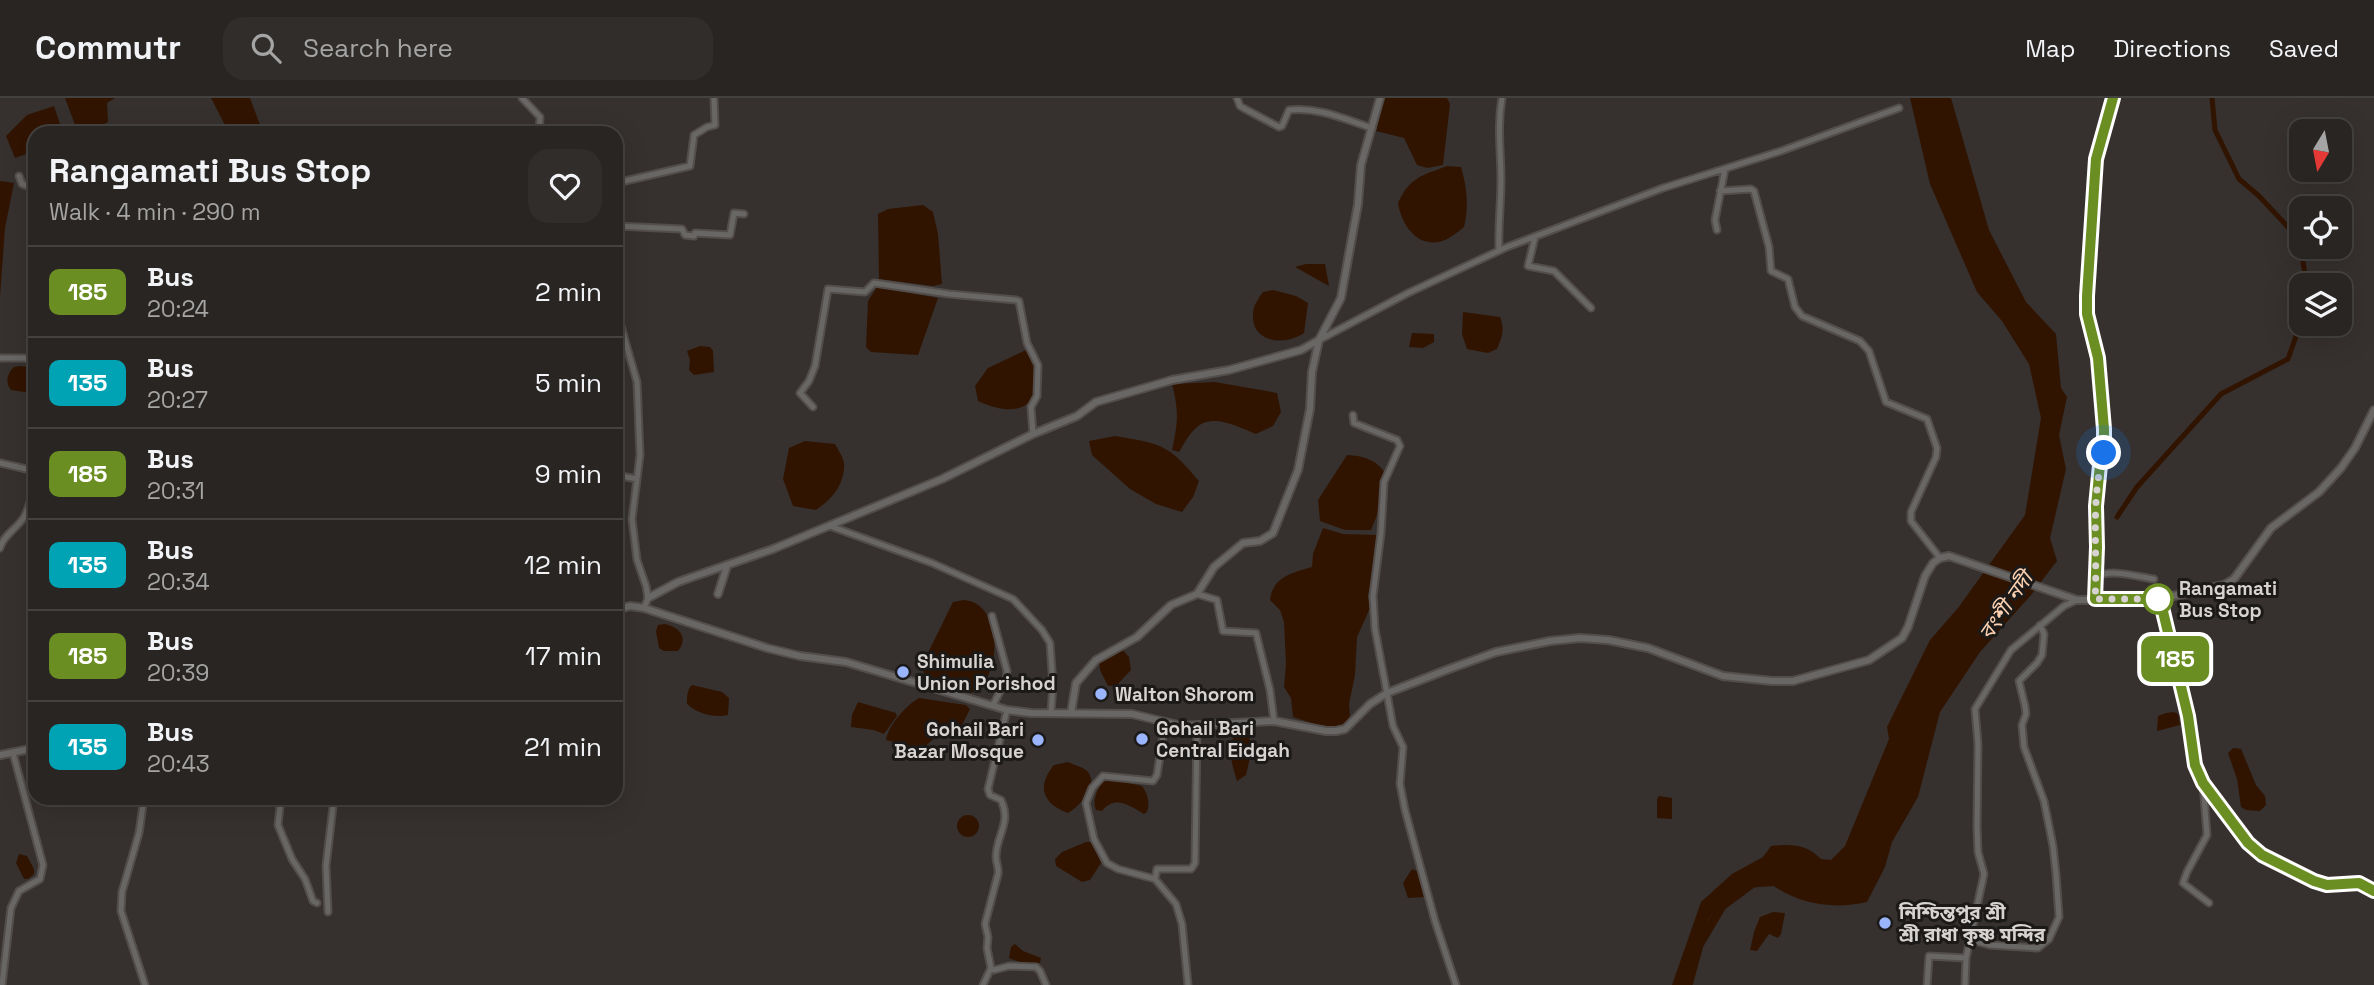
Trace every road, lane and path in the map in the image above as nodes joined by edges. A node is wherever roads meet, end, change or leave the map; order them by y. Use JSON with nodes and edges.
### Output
{"nodes":[{"id":1,"x":522,"y":98,"type":"edge"},
{"id":2,"x":714,"y":98,"type":"edge"},
{"id":3,"x":1237,"y":98,"type":"edge"},
{"id":4,"x":1380,"y":98,"type":"edge"},
{"id":5,"x":1502,"y":98,"type":"edge"},
{"id":6,"x":2113,"y":98,"type":"edge"},
{"id":7,"x":1899,"y":108,"type":"dead end"},
{"id":8,"x":539,"y":126,"type":"edge"},
{"id":9,"x":1372,"y":128,"type":"junction"},
{"id":10,"x":1725,"y":169,"type":"junction"},
{"id":11,"x":19,"y":176,"type":"dead end"},
{"id":12,"x":623,"y":181,"type":"edge"},
{"id":13,"x":28,"y":186,"type":"edge"},
{"id":14,"x":1720,"y":191,"type":"junction"},
{"id":15,"x":744,"y":214,"type":"dead end"},
{"id":16,"x":623,"y":226,"type":"edge"},
{"id":17,"x":1717,"y":230,"type":"dead end"},
{"id":18,"x":1535,"y":237,"type":"junction"},
{"id":19,"x":1499,"y":250,"type":"junction"},
{"id":20,"x":1591,"y":308,"type":"dead end"},
{"id":21,"x":623,"y":333,"type":"edge"},
{"id":22,"x":1320,"y":340,"type":"junction"},
{"id":23,"x":0,"y":358,"type":"edge"},
{"id":24,"x":28,"y":359,"type":"edge"},
{"id":25,"x":813,"y":407,"type":"dead end"},
{"id":26,"x":2374,"y":410,"type":"edge"},
{"id":27,"x":1353,"y":415,"type":"dead end"},
{"id":28,"x":1033,"y":434,"type":"junction"},
{"id":29,"x":0,"y":463,"type":"edge"},
{"id":30,"x":28,"y":469,"type":"edge"},
{"id":31,"x":623,"y":476,"type":"edge"},
{"id":32,"x":638,"y":479,"type":"junction"},
{"id":33,"x":28,"y":507,"type":"edge"},
{"id":34,"x":830,"y":526,"type":"junction"},
{"id":35,"x":0,"y":548,"type":"edge"},
{"id":36,"x":1940,"y":558,"type":"junction"},
{"id":37,"x":727,"y":566,"type":"junction"},
{"id":38,"x":2096,"y":577,"type":"junction"},
{"id":39,"x":2154,"y":579,"type":"dead end"},
{"id":40,"x":718,"y":594,"type":"dead end"},
{"id":41,"x":1198,"y":594,"type":"junction"},
{"id":42,"x":648,"y":598,"type":"junction"},
{"id":43,"x":2095,"y":599,"type":"junction"},
{"id":44,"x":2160,"y":599,"type":"junction"},
{"id":45,"x":2077,"y":600,"type":"junction"},
{"id":46,"x":623,"y":608,"type":"edge"},
{"id":47,"x":644,"y":608,"type":"junction"},
{"id":48,"x":992,"y":616,"type":"dead end"},
{"id":49,"x":2040,"y":625,"type":"junction"},
{"id":50,"x":1387,"y":693,"type":"junction"},
{"id":51,"x":993,"y":705,"type":"junction"},
{"id":52,"x":1007,"y":710,"type":"junction"},
{"id":53,"x":1051,"y":713,"type":"junction"},
{"id":54,"x":1071,"y":713,"type":"junction"},
{"id":55,"x":1274,"y":721,"type":"junction"},
{"id":56,"x":1166,"y":723,"type":"junction"},
{"id":57,"x":1197,"y":727,"type":"junction"},
{"id":58,"x":28,"y":750,"type":"edge"},
{"id":59,"x":13,"y":753,"type":"junction"},
{"id":60,"x":0,"y":755,"type":"edge"},
{"id":61,"x":2203,"y":783,"type":"junction"},
{"id":62,"x":143,"y":805,"type":"edge"},
{"id":63,"x":280,"y":805,"type":"edge"},
{"id":64,"x":333,"y":805,"type":"edge"},
{"id":65,"x":1155,"y":879,"type":"junction"},
{"id":66,"x":2374,"y":891,"type":"edge"},
{"id":67,"x":2209,"y":902,"type":"dead end"},
{"id":68,"x":317,"y":903,"type":"dead end"},
{"id":69,"x":328,"y":912,"type":"dead end"},
{"id":70,"x":1971,"y":940,"type":"junction"},
{"id":71,"x":1966,"y":958,"type":"junction"},
{"id":72,"x":990,"y":968,"type":"junction"},
{"id":73,"x":2,"y":985,"type":"edge"},
{"id":74,"x":145,"y":985,"type":"edge"},
{"id":75,"x":984,"y":985,"type":"edge"},
{"id":76,"x":1046,"y":985,"type":"edge"},
{"id":77,"x":1188,"y":985,"type":"edge"},
{"id":78,"x":1456,"y":985,"type":"edge"},
{"id":79,"x":1927,"y":985,"type":"edge"},
{"id":80,"x":1965,"y":985,"type":"edge"}],
"edges":[{"from":1,"to":8,"type":"street"},
{"from":2,"to":12,"type":"street"},
{"from":3,"to":9,"type":"street"},
{"from":4,"to":9,"type":"street"},
{"from":5,"to":19,"type":"street"},
{"from":6,"to":38,"type":"street"},
{"from":7,"to":10,"type":"street"},
{"from":9,"to":22,"type":"street"},
{"from":10,"to":14,"type":"street"},
{"from":10,"to":18,"type":"street"},
{"from":11,"to":13,"type":"street"},
{"from":14,"to":17,"type":"street"},
{"from":14,"to":36,"type":"street"},
{"from":15,"to":16,"type":"street"},
{"from":18,"to":19,"type":"street"},
{"from":18,"to":20,"type":"street"},
{"from":19,"to":22,"type":"street"},
{"from":21,"to":32,"type":"street"},
{"from":22,"to":28,"type":"street"},
{"from":22,"to":41,"type":"street"},
{"from":23,"to":24,"type":"street"},
{"from":25,"to":28,"type":"street"},
{"from":26,"to":44,"type":"street"},
{"from":27,"to":50,"type":"street"},
{"from":28,"to":34,"type":"street"},
{"from":29,"to":30,"type":"street"},
{"from":31,"to":32,"type":"street"},
{"from":32,"to":42,"type":"street"},
{"from":33,"to":35,"type":"street"},
{"from":34,"to":37,"type":"street"},
{"from":34,"to":53,"type":"street"},
{"from":36,"to":45,"type":"street"},
{"from":36,"to":50,"type":"street"},
{"from":37,"to":40,"type":"street"},
{"from":37,"to":42,"type":"street"},
{"from":38,"to":39,"type":"street"},
{"from":38,"to":43,"type":"street"},
{"from":41,"to":54,"type":"street"},
{"from":41,"to":55,"type":"street"},
{"from":42,"to":47,"type":"street"},
{"from":43,"to":44,"type":"street"},
{"from":43,"to":45,"type":"street"},
{"from":44,"to":61,"type":"street"},
{"from":45,"to":49,"type":"street"},
{"from":46,"to":47,"type":"street"},
{"from":47,"to":51,"type":"street"},
{"from":48,"to":51,"type":"street"},
{"from":49,"to":70,"type":"street"},
{"from":49,"to":70,"type":"street"},
{"from":50,"to":55,"type":"street"},
{"from":50,"to":78,"type":"street"},
{"from":51,"to":52,"type":"street"},
{"from":52,"to":53,"type":"street"},
{"from":52,"to":72,"type":"street"},
{"from":53,"to":54,"type":"street"},
{"from":54,"to":56,"type":"street"},
{"from":55,"to":57,"type":"street"},
{"from":56,"to":57,"type":"street"},
{"from":56,"to":65,"type":"street"},
{"from":57,"to":65,"type":"street"},
{"from":58,"to":59,"type":"street"},
{"from":59,"to":60,"type":"street"},
{"from":59,"to":73,"type":"street"},
{"from":61,"to":66,"type":"street"},
{"from":61,"to":67,"type":"street"},
{"from":62,"to":74,"type":"street"},
{"from":63,"to":68,"type":"street"},
{"from":64,"to":69,"type":"street"},
{"from":65,"to":77,"type":"street"},
{"from":70,"to":71,"type":"street"},
{"from":71,"to":79,"type":"street"},
{"from":71,"to":80,"type":"street"},
{"from":72,"to":75,"type":"street"},
{"from":72,"to":76,"type":"street"}]}
